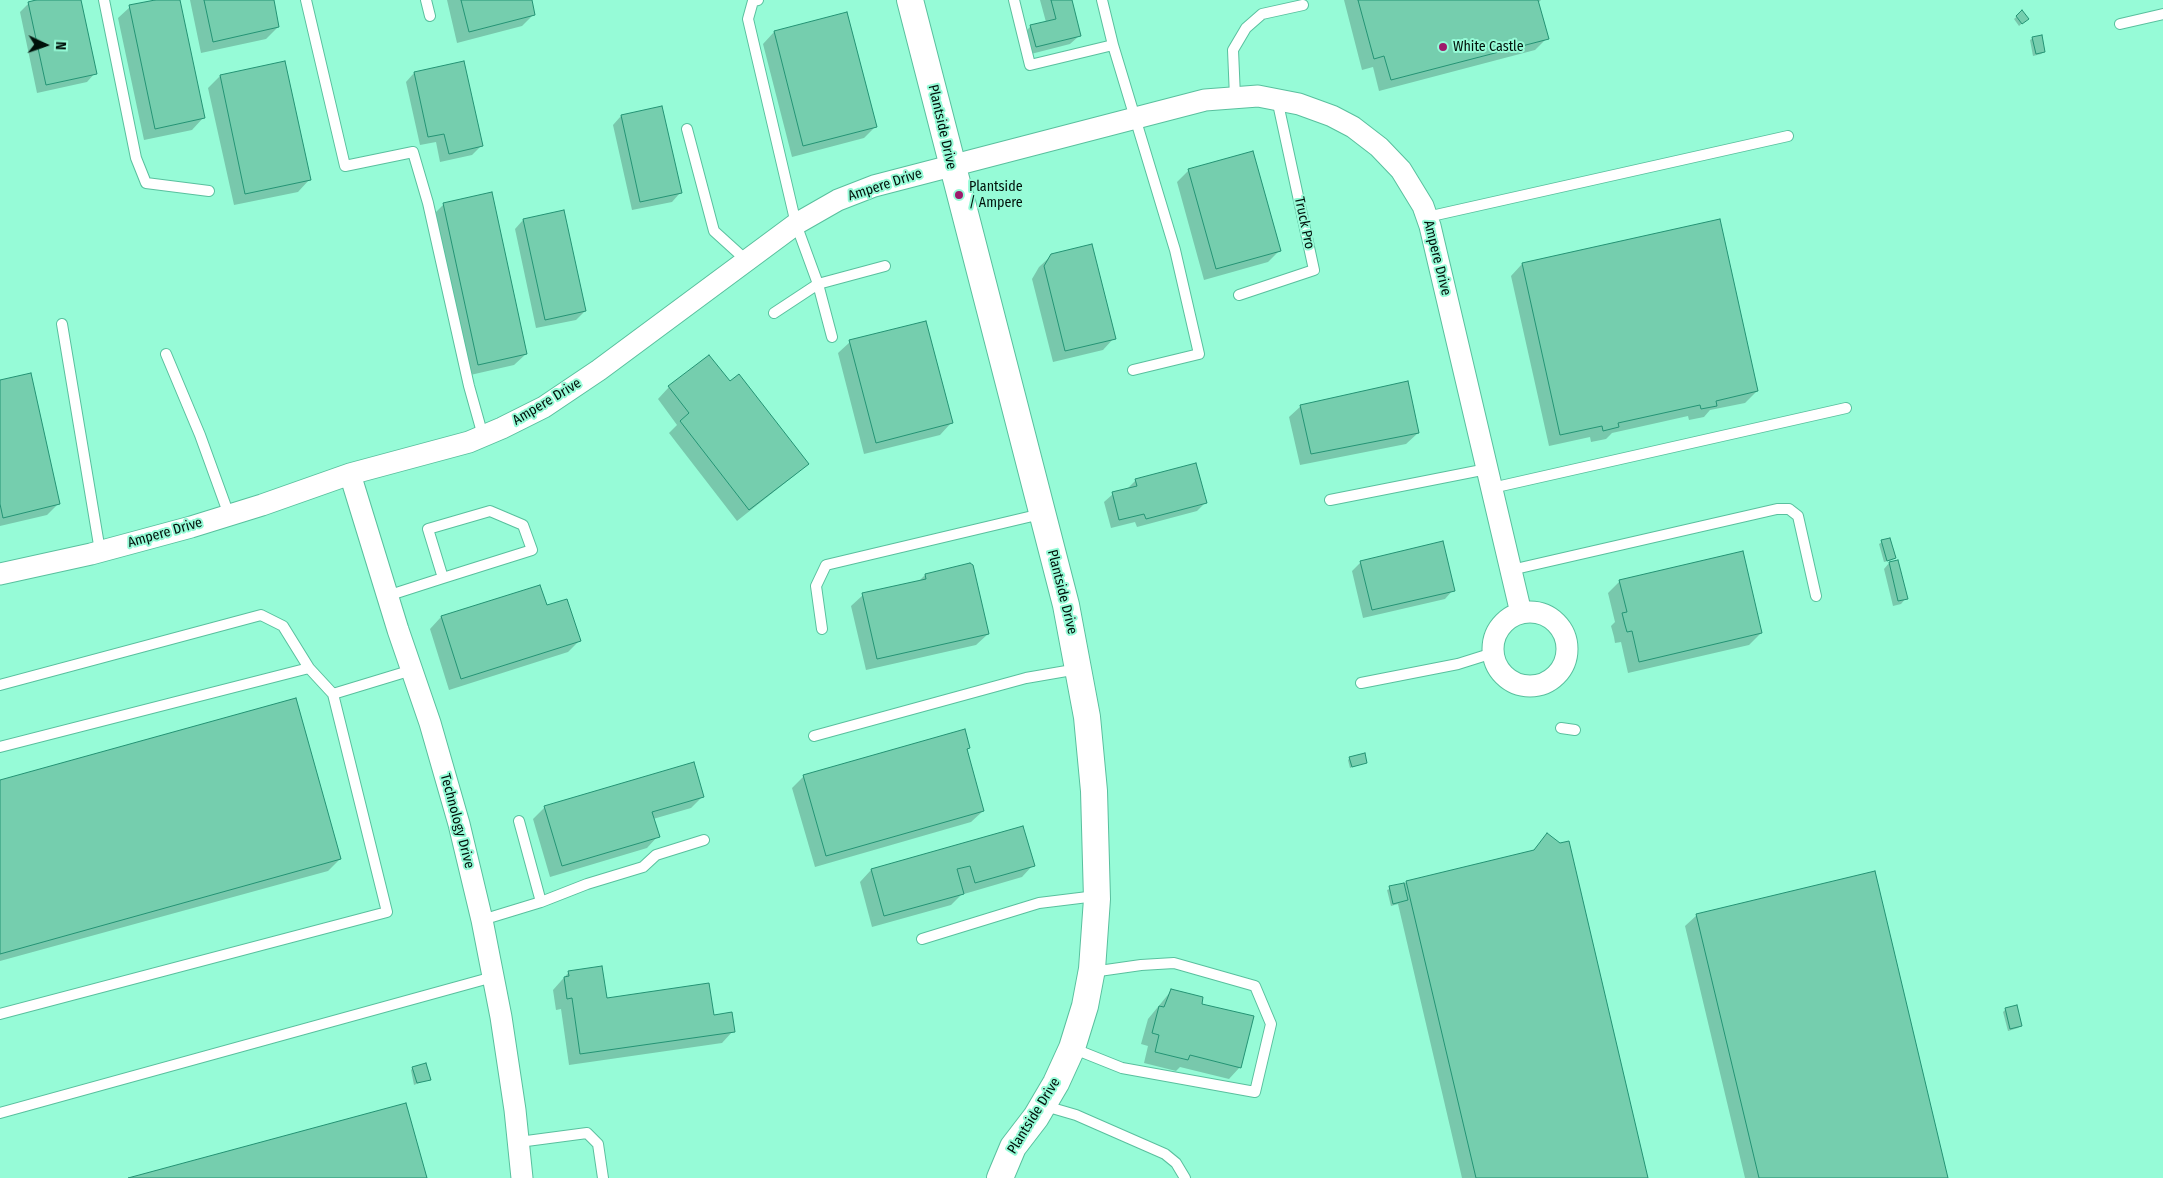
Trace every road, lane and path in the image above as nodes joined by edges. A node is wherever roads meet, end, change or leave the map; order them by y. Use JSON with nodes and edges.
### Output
{"nodes":[{"id":1,"x":104,"y":0,"type":"edge"},
{"id":2,"x":306,"y":0,"type":"edge"},
{"id":3,"x":426,"y":0,"type":"edge"},
{"id":4,"x":758,"y":0,"type":"edge"},
{"id":5,"x":910,"y":0,"type":"edge"},
{"id":6,"x":1014,"y":0,"type":"edge"},
{"id":7,"x":1102,"y":0,"type":"edge"},
{"id":8,"x":1302,"y":4,"type":"dead end"},
{"id":9,"x":2163,"y":14,"type":"edge"},
{"id":10,"x":430,"y":16,"type":"dead end"},
{"id":11,"x":2120,"y":24,"type":"dead end"},
{"id":12,"x":1113,"y":45,"type":"junction"},
{"id":13,"x":1235,"y":97,"type":"junction"},
{"id":14,"x":1277,"y":98,"type":"junction"},
{"id":15,"x":1136,"y":118,"type":"junction"},
{"id":16,"x":687,"y":129,"type":"dead end"},
{"id":17,"x":1788,"y":136,"type":"dead end"},
{"id":18,"x":951,"y":165,"type":"junction"},
{"id":19,"x":209,"y":191,"type":"dead end"},
{"id":20,"x":1427,"y":217,"type":"junction"},
{"id":21,"x":796,"y":224,"type":"junction"},
{"id":22,"x":746,"y":260,"type":"junction"},
{"id":23,"x":886,"y":266,"type":"dead end"},
{"id":24,"x":818,"y":284,"type":"junction"},
{"id":25,"x":1239,"y":295,"type":"dead end"},
{"id":26,"x":774,"y":313,"type":"dead end"},
{"id":27,"x":62,"y":324,"type":"dead end"},
{"id":28,"x":832,"y":337,"type":"dead end"},
{"id":29,"x":166,"y":354,"type":"dead end"},
{"id":30,"x":1133,"y":370,"type":"dead end"},
{"id":31,"x":1846,"y":408,"type":"dead end"},
{"id":32,"x":483,"y":436,"type":"junction"},
{"id":33,"x":350,"y":474,"type":"junction"},
{"id":34,"x":1490,"y":479,"type":"junction"},
{"id":35,"x":1330,"y":500,"type":"dead end"},
{"id":36,"x":1042,"y":514,"type":"junction"},
{"id":37,"x":229,"y":515,"type":"junction"},
{"id":38,"x":100,"y":551,"type":"junction"},
{"id":39,"x":1511,"y":570,"type":"junction"},
{"id":40,"x":0,"y":574,"type":"edge"},
{"id":41,"x":442,"y":578,"type":"junction"},
{"id":42,"x":387,"y":596,"type":"junction"},
{"id":43,"x":1816,"y":596,"type":"dead end"},
{"id":44,"x":1521,"y":613,"type":"junction"},
{"id":45,"x":822,"y":629,"type":"dead end"},
{"id":46,"x":1493,"y":654,"type":"junction"},
{"id":47,"x":309,"y":668,"type":"junction"},
{"id":48,"x":1079,"y":669,"type":"junction"},
{"id":49,"x":412,"y":670,"type":"junction"},
{"id":50,"x":1361,"y":683,"type":"dead end"},
{"id":51,"x":0,"y":686,"type":"edge"},
{"id":52,"x":333,"y":694,"type":"junction"},
{"id":53,"x":1561,"y":728,"type":"dead end"},
{"id":54,"x":1575,"y":730,"type":"dead end"},
{"id":55,"x":814,"y":736,"type":"dead end"},
{"id":56,"x":0,"y":747,"type":"edge"},
{"id":57,"x":518,"y":822,"type":"dead end"},
{"id":58,"x":704,"y":840,"type":"dead end"},
{"id":59,"x":1096,"y":896,"type":"junction"},
{"id":60,"x":541,"y":902,"type":"junction"},
{"id":61,"x":482,"y":920,"type":"junction"},
{"id":62,"x":922,"y":939,"type":"dead end"},
{"id":63,"x":1091,"y":972,"type":"junction"},
{"id":64,"x":493,"y":977,"type":"junction"},
{"id":65,"x":0,"y":1014,"type":"edge"},
{"id":66,"x":1072,"y":1048,"type":"junction"},
{"id":67,"x":1041,"y":1108,"type":"junction"},
{"id":68,"x":0,"y":1113,"type":"edge"},
{"id":69,"x":518,"y":1142,"type":"junction"},
{"id":70,"x":522,"y":1178,"type":"edge"},
{"id":71,"x":603,"y":1178,"type":"edge"},
{"id":72,"x":1000,"y":1178,"type":"edge"},
{"id":73,"x":1185,"y":1178,"type":"edge"}],
"edges":[{"from":1,"to":19,"type":"lane"},
{"from":2,"to":32,"type":"lane"},
{"from":3,"to":10,"type":"lane"},
{"from":4,"to":21,"type":"lane"},
{"from":5,"to":18,"type":"street","name":"Plantside Drive"},
{"from":6,"to":12,"type":"lane"},
{"from":7,"to":12,"type":"lane"},
{"from":8,"to":13,"type":"lane"},
{"from":9,"to":11,"type":"lane"},
{"from":12,"to":15,"type":"lane"},
{"from":13,"to":14,"type":"street","name":"Ampere Drive"},
{"from":13,"to":15,"type":"street","name":"Ampere Drive"},
{"from":14,"to":20,"type":"street","name":"Ampere Drive"},
{"from":14,"to":25,"type":"lane","name":"Truck Pro"},
{"from":15,"to":18,"type":"street","name":"Ampere Drive"},
{"from":15,"to":30,"type":"lane"},
{"from":16,"to":22,"type":"lane"},
{"from":17,"to":20,"type":"lane"},
{"from":18,"to":21,"type":"street","name":"Ampere Drive"},
{"from":18,"to":36,"type":"street","name":"Plantside Drive"},
{"from":20,"to":34,"type":"street","name":"Ampere Drive"},
{"from":21,"to":22,"type":"street","name":"Ampere Drive"},
{"from":21,"to":24,"type":"lane"},
{"from":22,"to":32,"type":"street","name":"Ampere Drive"},
{"from":23,"to":24,"type":"lane"},
{"from":24,"to":26,"type":"lane"},
{"from":24,"to":28,"type":"lane"},
{"from":27,"to":38,"type":"lane"},
{"from":29,"to":37,"type":"lane"},
{"from":31,"to":34,"type":"lane"},
{"from":32,"to":33,"type":"street","name":"Ampere Drive"},
{"from":33,"to":37,"type":"street","name":"Ampere Drive"},
{"from":33,"to":42,"type":"street","name":"Technology Drive"},
{"from":34,"to":35,"type":"lane"},
{"from":34,"to":39,"type":"street","name":"Ampere Drive"},
{"from":36,"to":45,"type":"lane"},
{"from":36,"to":48,"type":"street","name":"Plantside Drive"},
{"from":37,"to":38,"type":"street","name":"Ampere Drive"},
{"from":38,"to":40,"type":"street","name":"Ampere Drive"},
{"from":39,"to":43,"type":"lane"},
{"from":39,"to":44,"type":"street","name":"Ampere Drive"},
{"from":41,"to":41,"type":"lane"},
{"from":41,"to":42,"type":"lane"},
{"from":42,"to":49,"type":"street","name":"Technology Drive"},
{"from":44,"to":46,"type":"street"},
{"from":44,"to":46,"type":"street"},
{"from":46,"to":50,"type":"lane"},
{"from":47,"to":51,"type":"lane"},
{"from":47,"to":52,"type":"lane"},
{"from":47,"to":56,"type":"lane"},
{"from":48,"to":55,"type":"lane"},
{"from":48,"to":59,"type":"street","name":"Plantside Drive"},
{"from":49,"to":52,"type":"lane"},
{"from":49,"to":61,"type":"street","name":"Technology Drive"},
{"from":52,"to":65,"type":"lane"},
{"from":53,"to":54,"type":"lane"},
{"from":57,"to":60,"type":"lane"},
{"from":58,"to":60,"type":"lane"},
{"from":59,"to":62,"type":"lane"},
{"from":59,"to":63,"type":"street","name":"Plantside Drive"},
{"from":60,"to":61,"type":"lane"},
{"from":61,"to":64,"type":"street","name":"Technology Drive"},
{"from":63,"to":66,"type":"street","name":"Plantside Drive"},
{"from":63,"to":66,"type":"lane"},
{"from":64,"to":68,"type":"lane"},
{"from":64,"to":69,"type":"street","name":"Technology Drive"},
{"from":66,"to":67,"type":"street","name":"Plantside Drive"},
{"from":67,"to":72,"type":"street","name":"Plantside Drive"},
{"from":67,"to":73,"type":"lane"},
{"from":69,"to":70,"type":"street","name":"Technology Drive"},
{"from":69,"to":71,"type":"lane"}]}
